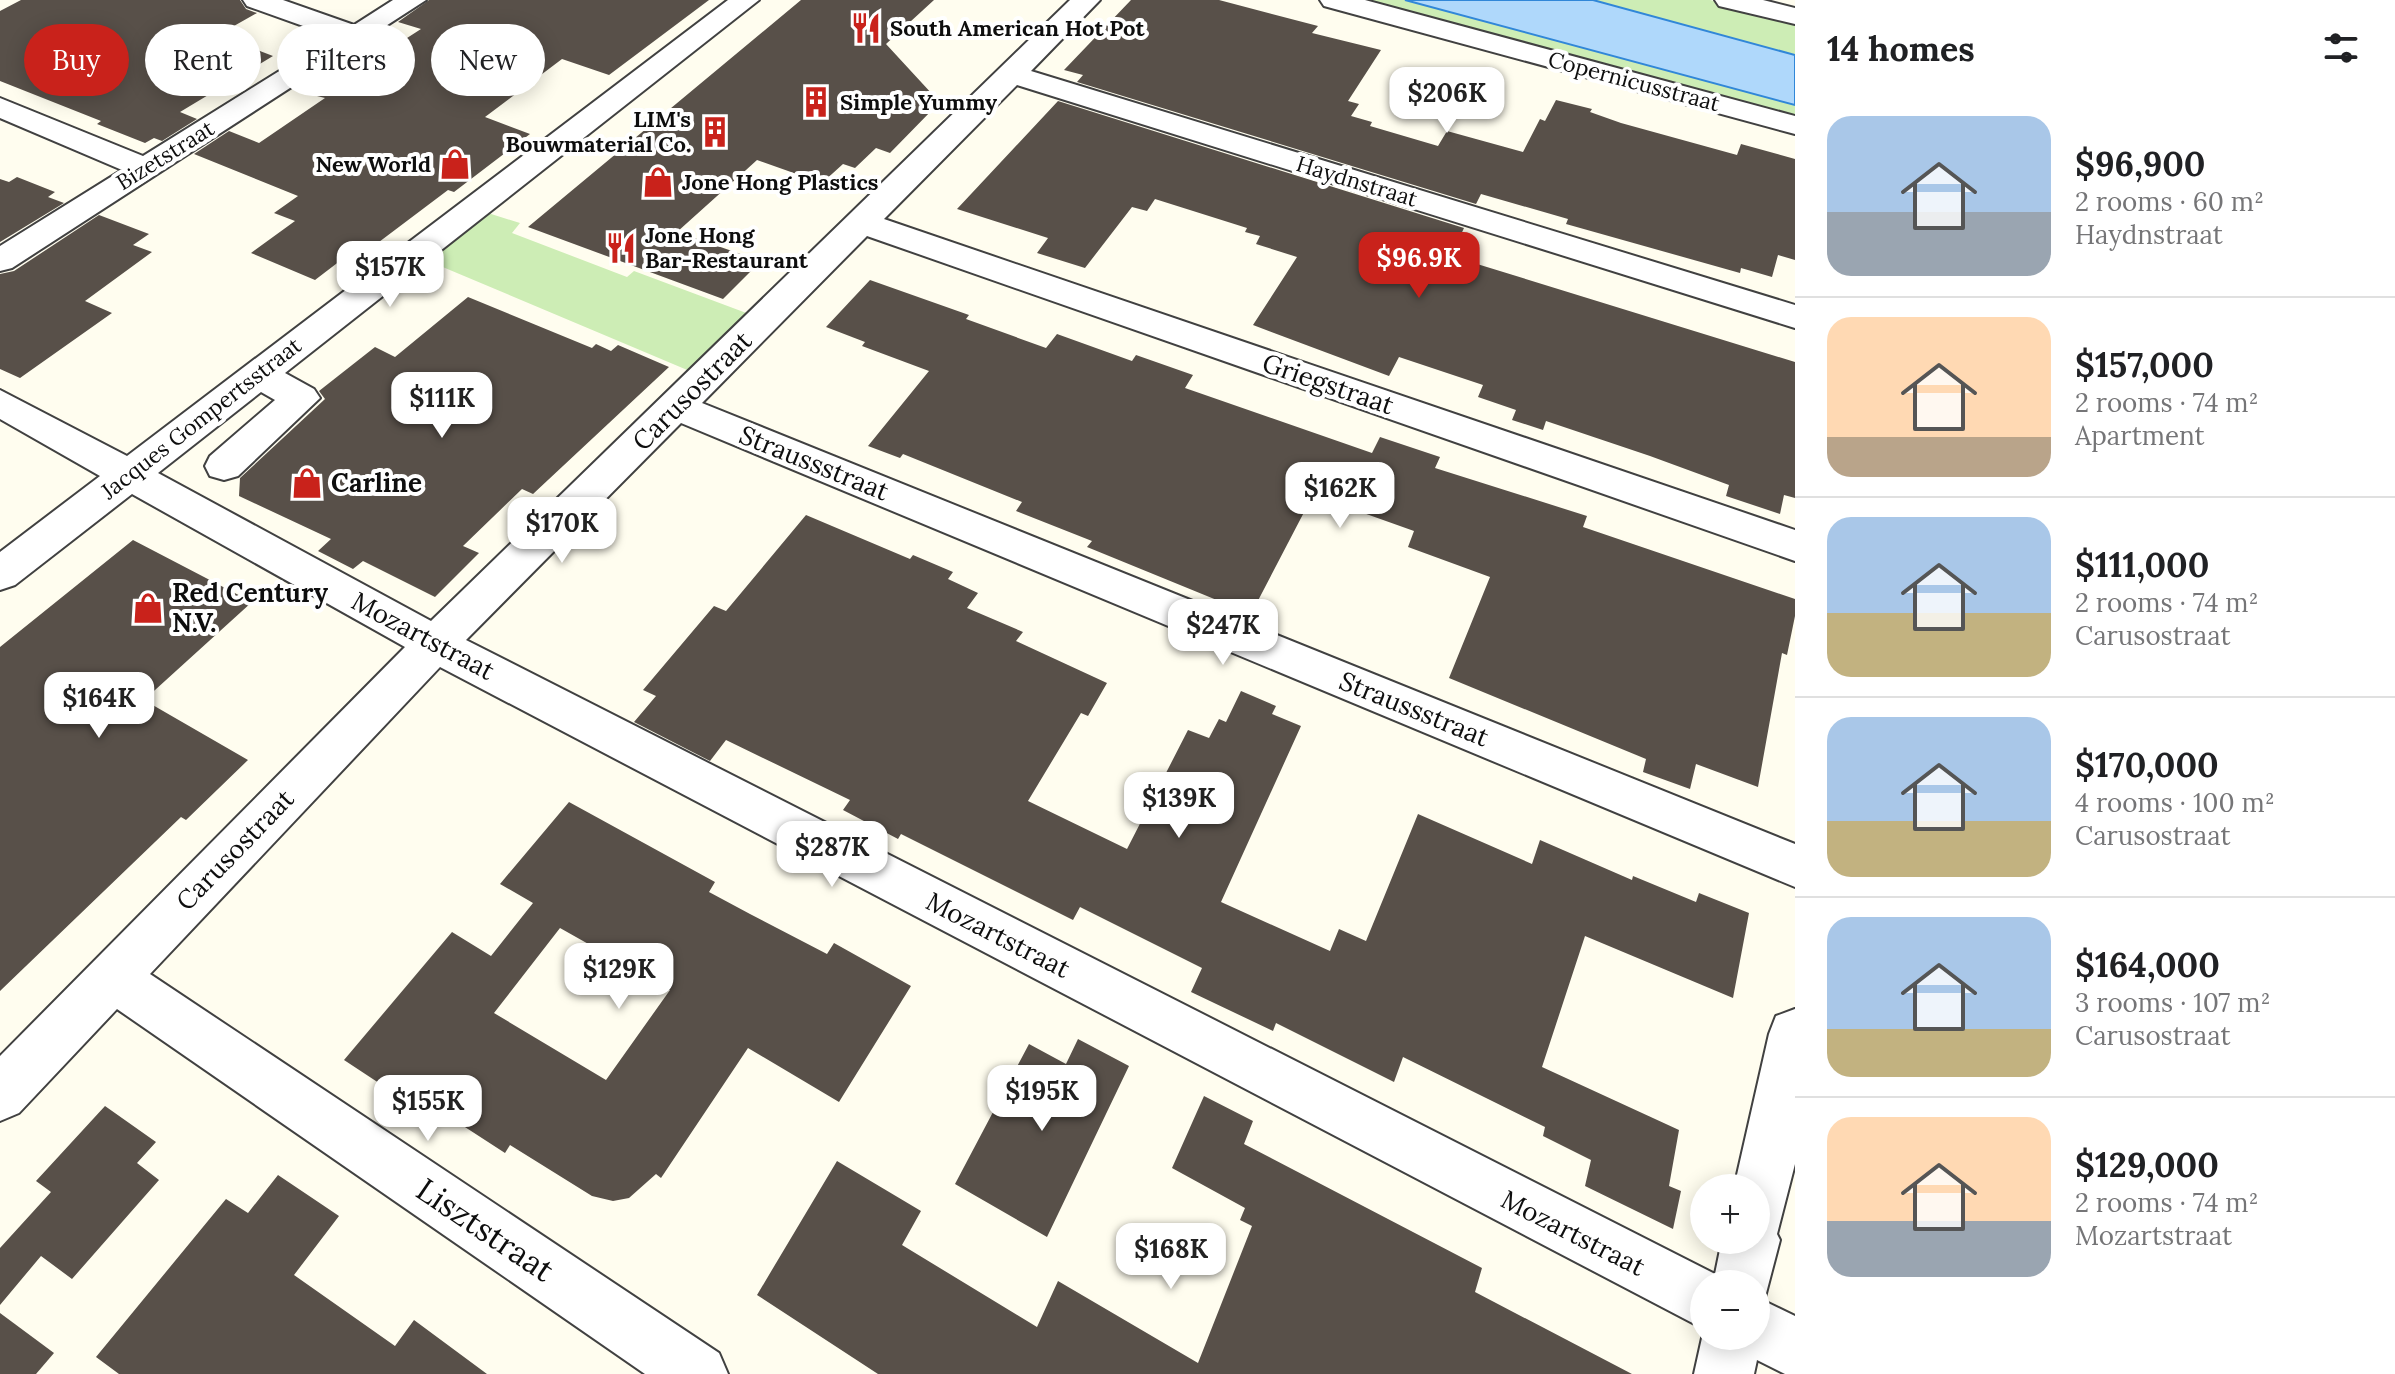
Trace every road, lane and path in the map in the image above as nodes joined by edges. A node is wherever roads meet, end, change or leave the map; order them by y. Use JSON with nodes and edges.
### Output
{"nodes":[{"id":1,"x":257,"y":0,"type":"edge"},
{"id":2,"x":412,"y":0,"type":"edge"},
{"id":3,"x":745,"y":0,"type":"edge"},
{"id":4,"x":1086,"y":0,"type":"edge"},
{"id":5,"x":1334,"y":0,"type":"edge"},
{"id":6,"x":1729,"y":0,"type":"edge"},
{"id":7,"x":1795,"y":16,"type":"edge"},
{"id":8,"x":325,"y":24,"type":"edge"},
{"id":9,"x":374,"y":24,"type":"edge"},
{"id":10,"x":1011,"y":74,"type":"junction"},
{"id":11,"x":277,"y":85,"type":"edge"},
{"id":12,"x":0,"y":107,"type":"edge"},
{"id":13,"x":1795,"y":125,"type":"edge"},
{"id":14,"x":144,"y":168,"type":"junction"},
{"id":15,"x":860,"y":222,"type":"junction"},
{"id":16,"x":0,"y":261,"type":"edge"},
{"id":17,"x":1795,"y":317,"type":"edge"},
{"id":18,"x":257,"y":374,"type":"junction"},
{"id":19,"x":0,"y":403,"type":"edge"},
{"id":20,"x":677,"y":407,"type":"junction"},
{"id":21,"x":224,"y":466,"type":"dead end"},
{"id":22,"x":127,"y":474,"type":"junction"},
{"id":23,"x":1795,"y":546,"type":"edge"},
{"id":24,"x":0,"y":574,"type":"edge"},
{"id":25,"x":435,"y":644,"type":"junction"},
{"id":26,"x":1795,"y":866,"type":"edge"},
{"id":27,"x":112,"y":977,"type":"junction"},
{"id":28,"x":1795,"y":1034,"type":"edge"},
{"id":29,"x":0,"y":1094,"type":"edge"},
{"id":30,"x":1765,"y":1174,"type":"edge"},
{"id":31,"x":1690,"y":1293,"type":"edge"},
{"id":32,"x":1770,"y":1335,"type":"edge"},
{"id":33,"x":1795,"y":1348,"type":"edge"},
{"id":34,"x":1728,"y":1350,"type":"edge"},
{"id":35,"x":698,"y":1374,"type":"edge"},
{"id":36,"x":1724,"y":1374,"type":"edge"}],
"edges":[{"from":1,"to":8,"type":"street"},
{"from":2,"to":9,"type":"street","name":"Bizetstraat"},
{"from":3,"to":18,"type":"street","name":"Jacques Gompertsstraat"},
{"from":4,"to":10,"type":"street","name":"Carusostraat"},
{"from":5,"to":13,"type":"street","name":"Copernicusstraat"},
{"from":6,"to":7,"type":"street"},
{"from":10,"to":15,"type":"street","name":"Carusostraat"},
{"from":10,"to":17,"type":"street","name":"Haydnstraat"},
{"from":11,"to":14,"type":"street","name":"Bizetstraat"},
{"from":12,"to":14,"type":"street"},
{"from":14,"to":16,"type":"street","name":"Bizetstraat"},
{"from":15,"to":20,"type":"street","name":"Carusostraat"},
{"from":15,"to":23,"type":"street","name":"Griegstraat"},
{"from":18,"to":21,"type":"street"},
{"from":18,"to":22,"type":"street","name":"Jacques Gompertsstraat"},
{"from":19,"to":22,"type":"street","name":"Mozartstraat"},
{"from":20,"to":25,"type":"street","name":"Carusostraat"},
{"from":20,"to":26,"type":"street","name":"Straussstraat"},
{"from":22,"to":24,"type":"street","name":"Jacques Gompertsstraat"},
{"from":22,"to":25,"type":"street","name":"Mozartstraat"},
{"from":25,"to":27,"type":"street","name":"Carusostraat"},
{"from":25,"to":31,"type":"street","name":"Mozartstraat"},
{"from":27,"to":29,"type":"street","name":"Carusostraat"},
{"from":27,"to":35,"type":"street","name":"Lisztstraat"},
{"from":28,"to":30,"type":"street"},
{"from":32,"to":33,"type":"street"},
{"from":34,"to":36,"type":"street"}]}
